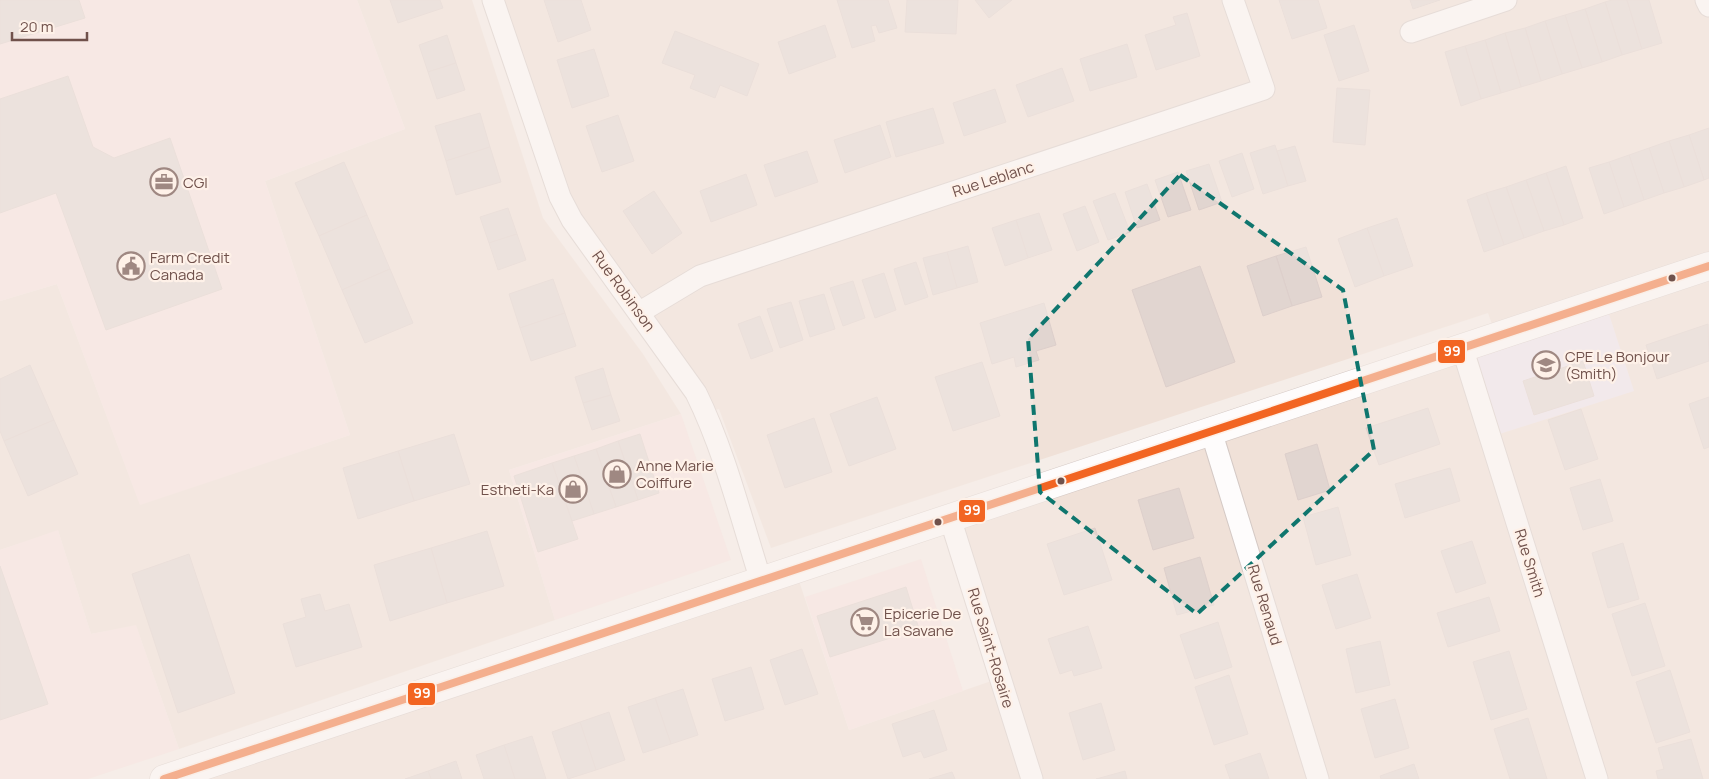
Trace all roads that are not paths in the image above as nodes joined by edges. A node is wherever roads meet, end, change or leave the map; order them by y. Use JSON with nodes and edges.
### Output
{"nodes":[{"id":1,"x":493,"y":0,"type":"edge"},
{"id":2,"x":1233,"y":0,"type":"edge"},
{"id":3,"x":1506,"y":0,"type":"edge"},
{"id":4,"x":1706,"y":0,"type":"edge"},
{"id":5,"x":1709,"y":6,"type":"edge"},
{"id":6,"x":1411,"y":32,"type":"dead end"},
{"id":7,"x":1709,"y":266,"type":"edge"},
{"id":8,"x":640,"y":312,"type":"junction"},
{"id":9,"x":1462,"y":347,"type":"junction"},
{"id":10,"x":1211,"y":431,"type":"junction"},
{"id":11,"x":950,"y":518,"type":"junction"},
{"id":12,"x":761,"y":580,"type":"junction"},
{"id":13,"x":165,"y":777,"type":"edge"},
{"id":14,"x":1032,"y":779,"type":"edge"},
{"id":15,"x":1318,"y":779,"type":"edge"},
{"id":16,"x":1598,"y":779,"type":"edge"}],
"edges":[{"from":1,"to":8,"type":"street","name":"Rue Robinson"},
{"from":2,"to":8,"type":"street","name":"Rue Leblanc"},
{"from":3,"to":6,"type":"street"},
{"from":4,"to":5,"type":"street"},
{"from":7,"to":9,"type":"street"},
{"from":8,"to":12,"type":"street","name":"Rue Robinson"},
{"from":9,"to":10,"type":"street"},
{"from":9,"to":16,"type":"street","name":"Rue Smith"},
{"from":10,"to":11,"type":"street"},
{"from":10,"to":15,"type":"street","name":"Rue Renaud"},
{"from":11,"to":12,"type":"street"},
{"from":11,"to":14,"type":"street","name":"Rue Saint-Rosaire"},
{"from":12,"to":13,"type":"street"}]}
